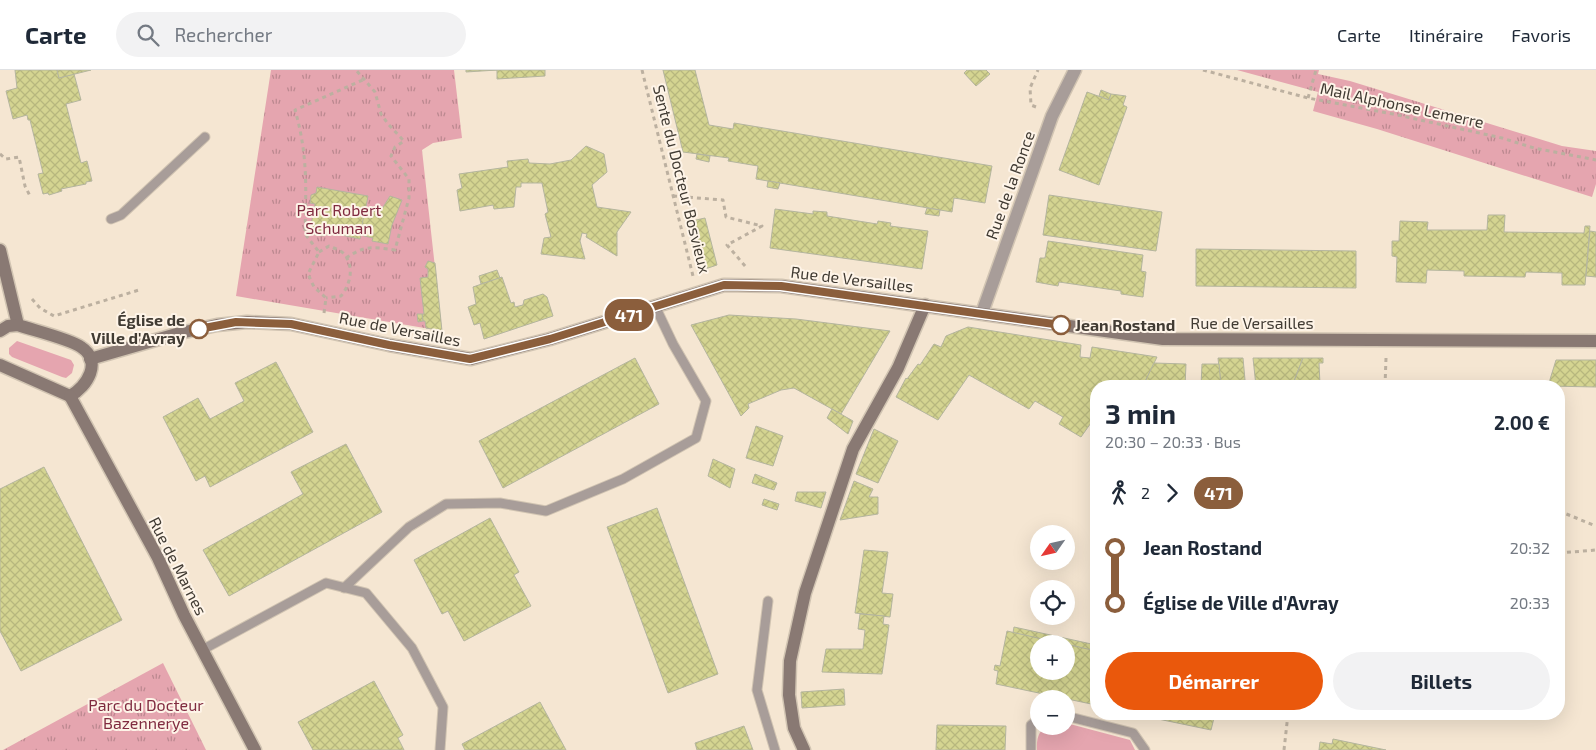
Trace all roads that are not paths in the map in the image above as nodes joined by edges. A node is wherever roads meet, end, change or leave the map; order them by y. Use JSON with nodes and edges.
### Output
{"nodes":[{"id":1,"x":1075,"y":70,"type":"edge"},
{"id":2,"x":205,"y":137,"type":"dead end"},
{"id":3,"x":111,"y":219,"type":"dead end"},
{"id":4,"x":0,"y":250,"type":"edge"},
{"id":5,"x":925,"y":305,"type":"junction"},
{"id":6,"x":655,"y":306,"type":"junction"},
{"id":7,"x":982,"y":313,"type":"junction"},
{"id":8,"x":18,"y":325,"type":"junction"},
{"id":9,"x":0,"y":331,"type":"edge"},
{"id":10,"x":1596,"y":341,"type":"edge"},
{"id":11,"x":90,"y":359,"type":"junction"},
{"id":12,"x":0,"y":365,"type":"edge"},
{"id":13,"x":70,"y":396,"type":"junction"},
{"id":14,"x":344,"y":588,"type":"junction"},
{"id":15,"x":768,"y":601,"type":"dead end"},
{"id":16,"x":202,"y":650,"type":"junction"},
{"id":17,"x":1075,"y":718,"type":"edge"},
{"id":18,"x":1031,"y":735,"type":"edge"},
{"id":19,"x":256,"y":750,"type":"edge"},
{"id":20,"x":440,"y":750,"type":"edge"},
{"id":21,"x":775,"y":750,"type":"edge"},
{"id":22,"x":804,"y":750,"type":"edge"},
{"id":23,"x":1031,"y":750,"type":"edge"},
{"id":24,"x":1145,"y":750,"type":"edge"}],
"edges":[{"from":1,"to":7,"type":"street","name":"Rue de la Ronce"},
{"from":2,"to":3,"type":"lane"},
{"from":4,"to":8,"type":"main road"},
{"from":5,"to":6,"type":"main road","name":"Rue de Versailles"},
{"from":5,"to":7,"type":"main road","name":"Rue de Versailles"},
{"from":5,"to":22,"type":"main road"},
{"from":6,"to":11,"type":"main road","name":"Rue de Versailles"},
{"from":6,"to":14,"type":"lane"},
{"from":7,"to":10,"type":"main road","name":"Rue de Versailles"},
{"from":8,"to":9,"type":"main road"},
{"from":8,"to":11,"type":"main road"},
{"from":11,"to":13,"type":"main road"},
{"from":12,"to":13,"type":"main road"},
{"from":13,"to":16,"type":"main road","name":"Rue de Marnes"},
{"from":14,"to":16,"type":"lane"},
{"from":14,"to":20,"type":"lane"},
{"from":15,"to":21,"type":"lane"},
{"from":16,"to":19,"type":"main road","name":"Rue de Marnes"},
{"from":17,"to":24,"type":"lane"},
{"from":18,"to":23,"type":"lane"}]}
